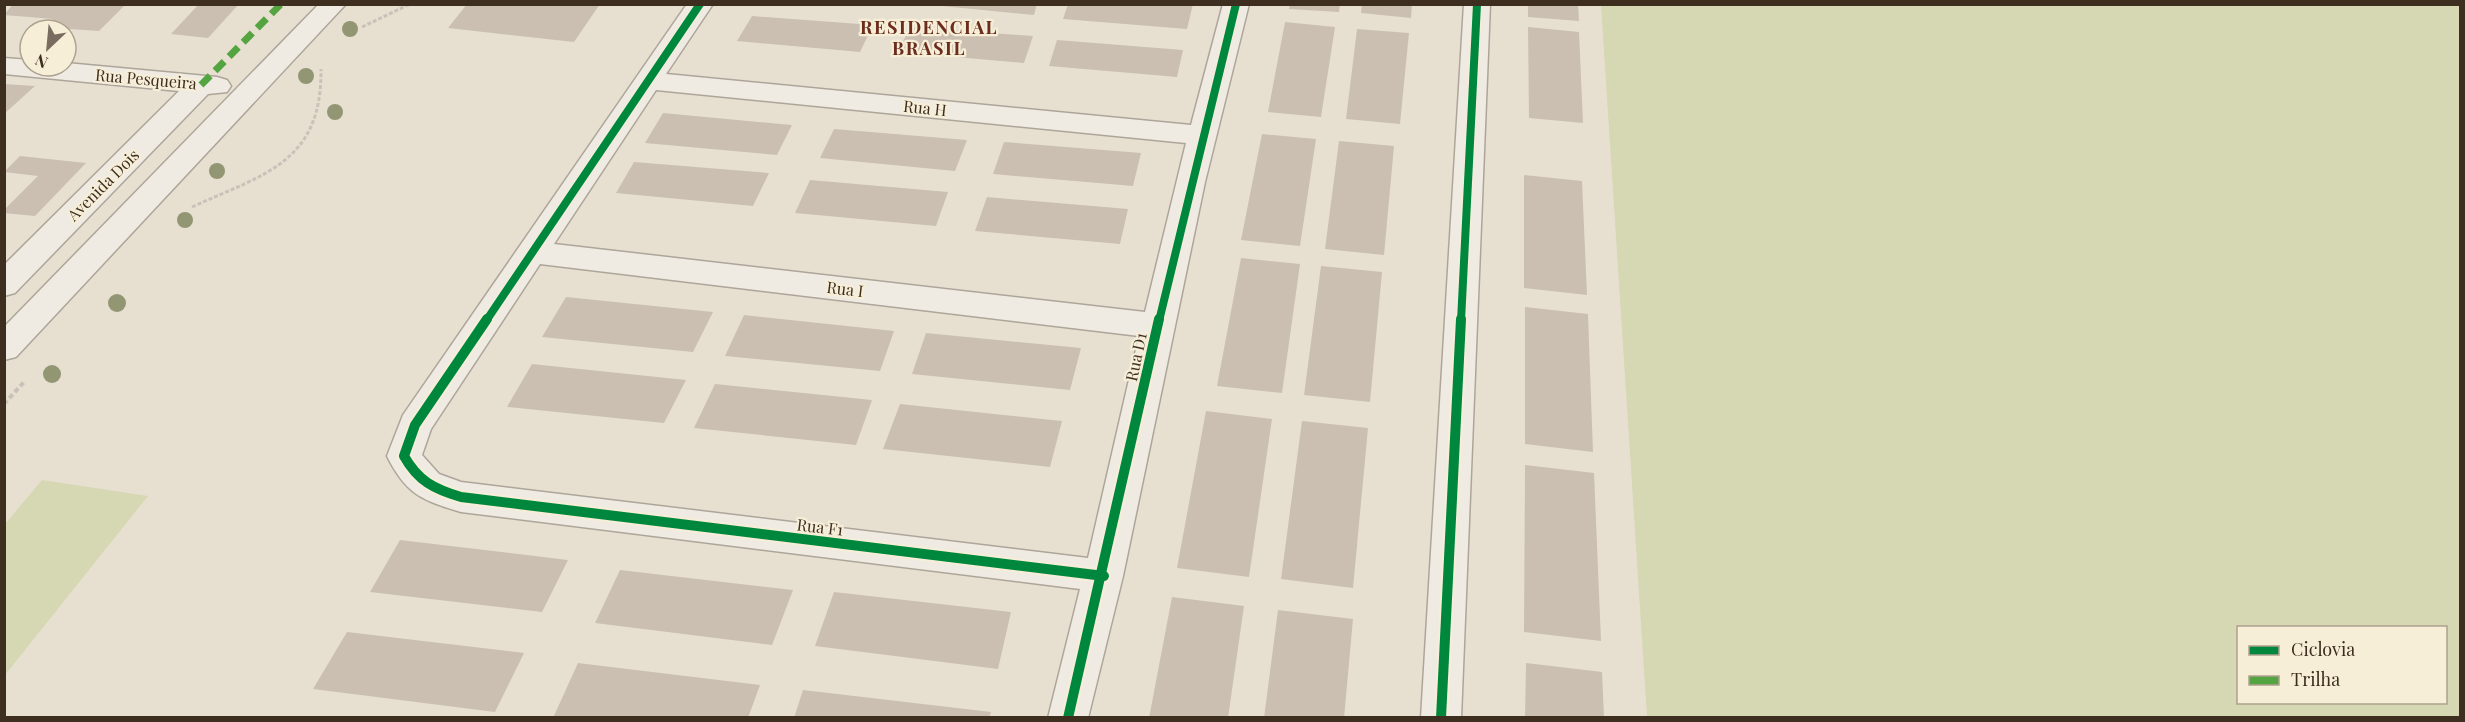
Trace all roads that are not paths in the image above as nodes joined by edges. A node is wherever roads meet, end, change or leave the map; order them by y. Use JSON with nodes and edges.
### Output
{"nodes":[{"id":1,"x":334,"y":4,"type":"edge"},
{"id":2,"x":700,"y":4,"type":"edge"},
{"id":3,"x":1236,"y":4,"type":"edge"},
{"id":4,"x":1477,"y":4,"type":"edge"},
{"id":5,"x":4,"y":66,"type":"edge"},
{"id":6,"x":649,"y":81,"type":"junction"},
{"id":7,"x":201,"y":85,"type":"junction"},
{"id":8,"x":252,"y":88,"type":"junction"},
{"id":9,"x":1200,"y":135,"type":"junction"},
{"id":10,"x":531,"y":252,"type":"junction"},
{"id":11,"x":5,"y":284,"type":"edge"},
{"id":12,"x":62,"y":287,"type":"junction"},
{"id":13,"x":1158,"y":326,"type":"junction"},
{"id":14,"x":4,"y":348,"type":"edge"},
{"id":15,"x":1104,"y":576,"type":"junction"},
{"id":16,"x":1068,"y":717,"type":"edge"},
{"id":17,"x":1441,"y":717,"type":"edge"}],
"edges":[{"from":1,"to":8,"type":"street"},
{"from":2,"to":6,"type":"street","name":"Rua F1"},
{"from":3,"to":9,"type":"street","name":"Rua D1"},
{"from":4,"to":17,"type":"street"},
{"from":5,"to":7,"type":"street","name":"Rua Pesqueira"},
{"from":6,"to":9,"type":"street","name":"Rua H"},
{"from":6,"to":10,"type":"street","name":"Rua F1"},
{"from":7,"to":8,"type":"street","name":"Rua Pesqueira"},
{"from":7,"to":11,"type":"street","name":"Avenida Dois"},
{"from":8,"to":12,"type":"street"},
{"from":9,"to":13,"type":"street","name":"Rua D1"},
{"from":10,"to":13,"type":"street","name":"Rua I"},
{"from":10,"to":15,"type":"street","name":"Rua F1"},
{"from":11,"to":12,"type":"street"},
{"from":12,"to":14,"type":"street"},
{"from":13,"to":15,"type":"street","name":"Rua D1"},
{"from":15,"to":16,"type":"street","name":"Rua D1"}]}
